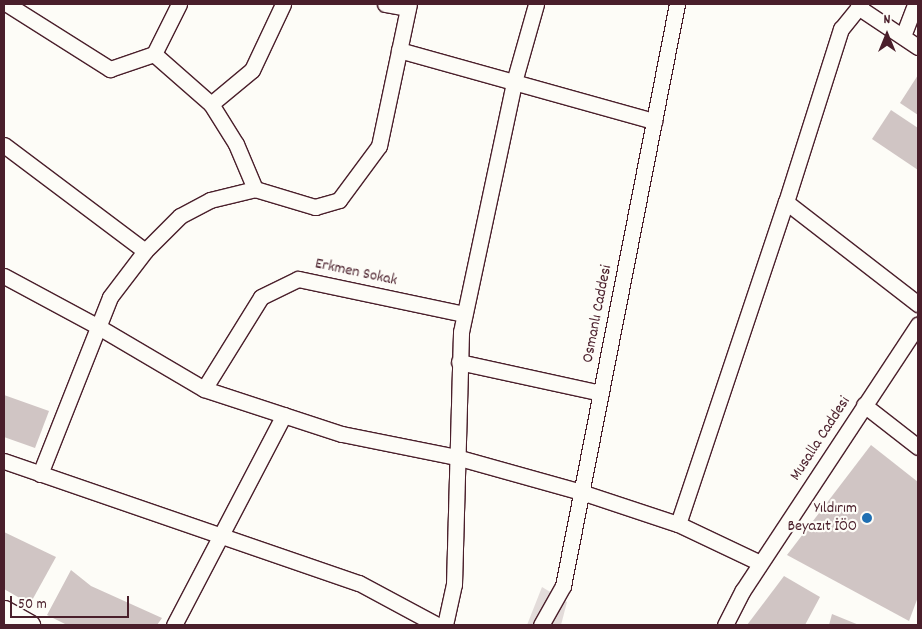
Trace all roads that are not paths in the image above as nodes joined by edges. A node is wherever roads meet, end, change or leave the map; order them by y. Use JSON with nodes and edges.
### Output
{"nodes":[{"id":1,"x":7,"y":4,"type":"edge"},
{"id":2,"x":178,"y":4,"type":"edge"},
{"id":3,"x":283,"y":4,"type":"edge"},
{"id":4,"x":385,"y":4,"type":"edge"},
{"id":5,"x":536,"y":4,"type":"edge"},
{"id":6,"x":677,"y":4,"type":"edge"},
{"id":7,"x":915,"y":4,"type":"edge"},
{"id":8,"x":860,"y":5,"type":"edge"},
{"id":9,"x":409,"y":6,"type":"edge"},
{"id":10,"x":903,"y":36,"type":"junction"},
{"id":11,"x":918,"y":47,"type":"edge"},
{"id":12,"x":400,"y":50,"type":"junction"},
{"id":13,"x":154,"y":54,"type":"junction"},
{"id":14,"x":514,"y":82,"type":"junction"},
{"id":15,"x":211,"y":104,"type":"junction"},
{"id":16,"x":654,"y":121,"type":"junction"},
{"id":17,"x":4,"y":145,"type":"edge"},
{"id":18,"x":255,"y":188,"type":"junction"},
{"id":19,"x":786,"y":202,"type":"junction"},
{"id":20,"x":145,"y":251,"type":"junction"},
{"id":21,"x":4,"y":276,"type":"edge"},
{"id":22,"x":918,"y":304,"type":"edge"},
{"id":23,"x":464,"y":314,"type":"junction"},
{"id":24,"x":918,"y":325,"type":"edge"},
{"id":25,"x":97,"y":326,"type":"junction"},
{"id":26,"x":460,"y":362,"type":"junction"},
{"id":27,"x":204,"y":389,"type":"junction"},
{"id":28,"x":601,"y":393,"type":"junction"},
{"id":29,"x":864,"y":406,"type":"junction"},
{"id":30,"x":284,"y":415,"type":"junction"},
{"id":31,"x":918,"y":447,"type":"edge"},
{"id":32,"x":456,"y":457,"type":"junction"},
{"id":33,"x":4,"y":461,"type":"edge"},
{"id":34,"x":40,"y":474,"type":"junction"},
{"id":35,"x":581,"y":492,"type":"junction"},
{"id":36,"x":678,"y":524,"type":"junction"},
{"id":37,"x":223,"y":535,"type":"junction"},
{"id":38,"x":760,"y":563,"type":"junction"},
{"id":39,"x":4,"y":611,"type":"edge"},
{"id":40,"x":29,"y":625,"type":"edge"},
{"id":41,"x":174,"y":625,"type":"edge"},
{"id":42,"x":437,"y":625,"type":"edge"},
{"id":43,"x":445,"y":625,"type":"edge"},
{"id":44,"x":541,"y":625,"type":"edge"},
{"id":45,"x":725,"y":625,"type":"edge"}],
"edges":[{"from":1,"to":13,"type":"street"},
{"from":2,"to":13,"type":"street"},
{"from":3,"to":15,"type":"street"},
{"from":4,"to":9,"type":"street"},
{"from":5,"to":14,"type":"street"},
{"from":6,"to":16,"type":"street","name":"Osmanlı Caddesi"},
{"from":7,"to":10,"type":"street"},
{"from":8,"to":10,"type":"street"},
{"from":8,"to":19,"type":"street"},
{"from":9,"to":12,"type":"street"},
{"from":10,"to":11,"type":"street"},
{"from":12,"to":14,"type":"street"},
{"from":12,"to":18,"type":"street"},
{"from":13,"to":15,"type":"street"},
{"from":14,"to":16,"type":"street"},
{"from":14,"to":23,"type":"street"},
{"from":15,"to":18,"type":"street"},
{"from":16,"to":28,"type":"street","name":"Osmanlı Caddesi"},
{"from":17,"to":20,"type":"street"},
{"from":18,"to":20,"type":"street"},
{"from":19,"to":22,"type":"street"},
{"from":19,"to":36,"type":"street"},
{"from":20,"to":25,"type":"street"},
{"from":21,"to":25,"type":"street"},
{"from":23,"to":26,"type":"street"},
{"from":23,"to":27,"type":"street","name":"Erkmen Sokak"},
{"from":24,"to":29,"type":"street","name":"Musalla Caddesi"},
{"from":25,"to":27,"type":"street"},
{"from":25,"to":34,"type":"street"},
{"from":26,"to":28,"type":"street"},
{"from":26,"to":32,"type":"street"},
{"from":27,"to":30,"type":"street"},
{"from":28,"to":35,"type":"street","name":"Osmanlı Caddesi"},
{"from":29,"to":31,"type":"street"},
{"from":29,"to":38,"type":"street","name":"Musalla Caddesi"},
{"from":30,"to":32,"type":"street"},
{"from":30,"to":37,"type":"street"},
{"from":32,"to":35,"type":"street"},
{"from":32,"to":43,"type":"street"},
{"from":33,"to":34,"type":"street"},
{"from":34,"to":37,"type":"street"},
{"from":35,"to":36,"type":"street"},
{"from":35,"to":44,"type":"street","name":"Osmanlı Caddesi"},
{"from":36,"to":38,"type":"street"},
{"from":37,"to":41,"type":"street"},
{"from":37,"to":42,"type":"street"},
{"from":38,"to":45,"type":"street","name":"Musalla Caddesi"},
{"from":39,"to":40,"type":"main road"}]}
